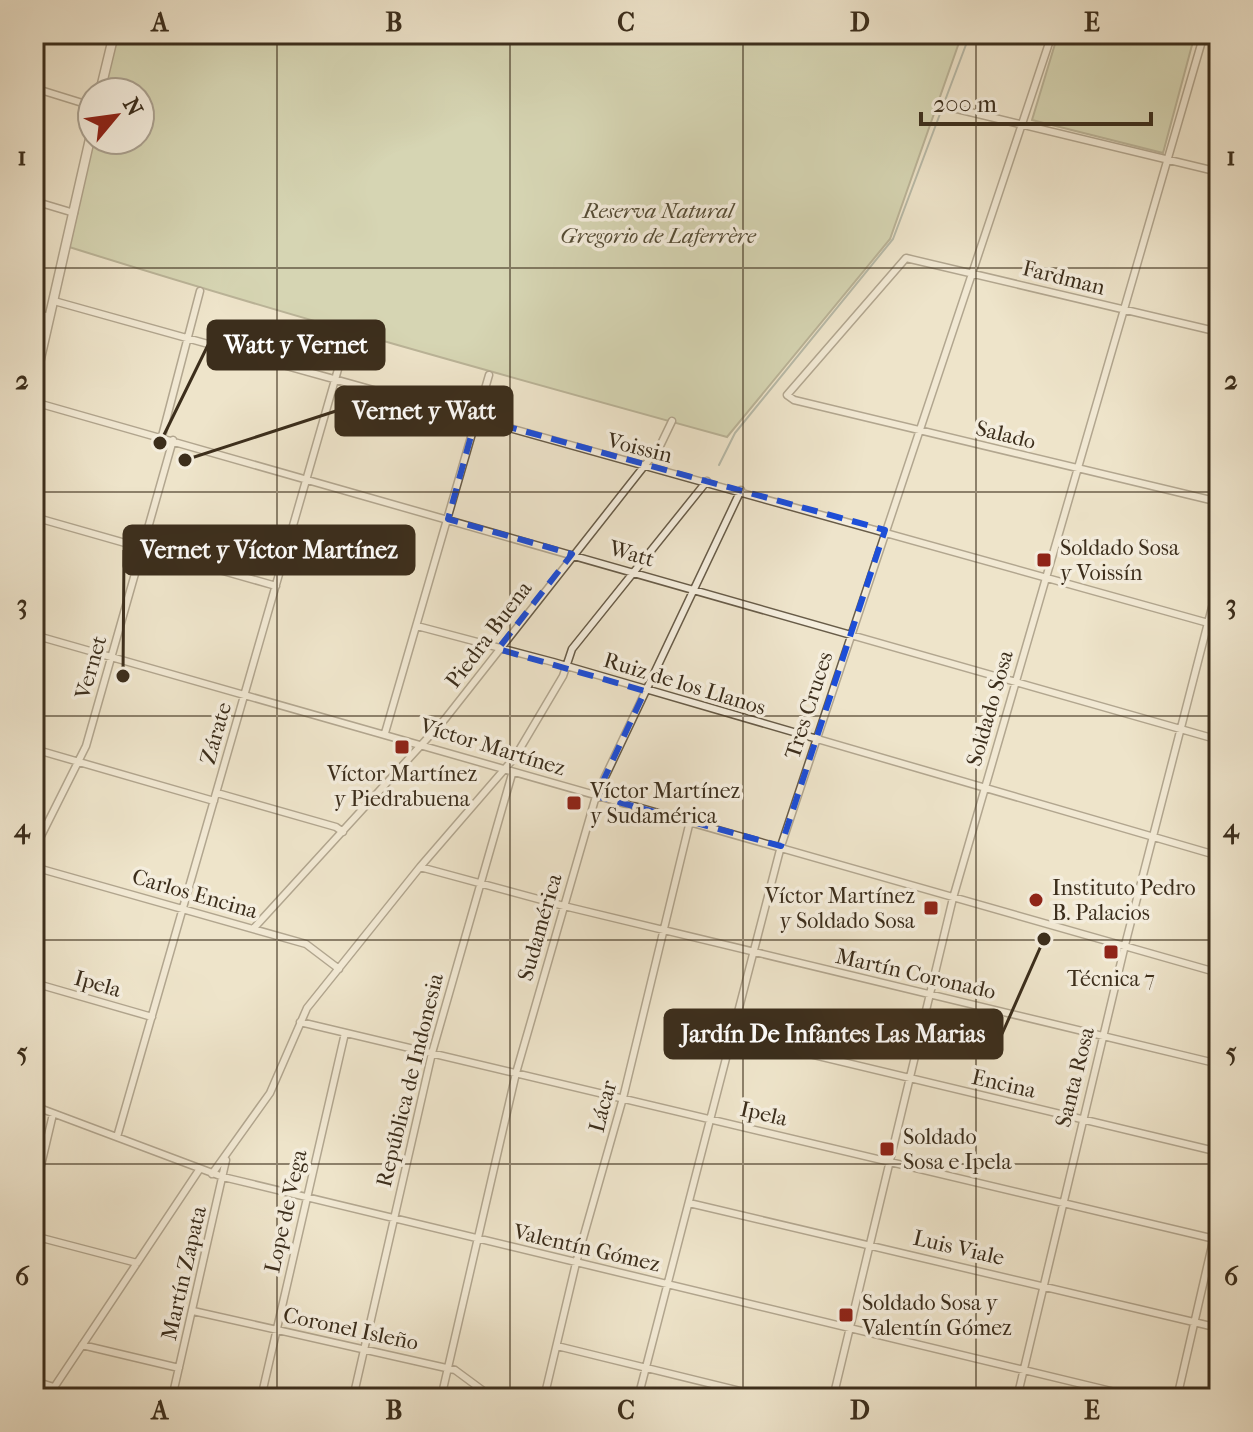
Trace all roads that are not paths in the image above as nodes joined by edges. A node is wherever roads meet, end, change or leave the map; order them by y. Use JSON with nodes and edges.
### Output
{"nodes":[{"id":1,"x":114,"y":34,"type":"edge"},
{"id":2,"x":1052,"y":34,"type":"edge"},
{"id":3,"x":1204,"y":34,"type":"edge"},
{"id":4,"x":104,"y":76,"type":"edge"},
{"id":5,"x":34,"y":88,"type":"edge"},
{"id":6,"x":76,"y":101,"type":"edge"},
{"id":7,"x":957,"y":109,"type":"dead end"},
{"id":8,"x":1021,"y":125,"type":"junction"},
{"id":9,"x":86,"y":156,"type":"edge"},
{"id":10,"x":1168,"y":160,"type":"junction"},
{"id":11,"x":1219,"y":172,"type":"edge"},
{"id":12,"x":34,"y":201,"type":"edge"},
{"id":13,"x":74,"y":213,"type":"junction"},
{"id":14,"x":972,"y":272,"type":"junction"},
{"id":15,"x":200,"y":291,"type":"dead end"},
{"id":16,"x":54,"y":301,"type":"junction"},
{"id":17,"x":1124,"y":310,"type":"junction"},
{"id":18,"x":34,"y":313,"type":"edge"},
{"id":19,"x":49,"y":317,"type":"junction"},
{"id":20,"x":1219,"y":332,"type":"edge"},
{"id":21,"x":189,"y":338,"type":"junction"},
{"id":22,"x":347,"y":338,"type":"dead end"},
{"id":23,"x":489,"y":375,"type":"dead end"},
{"id":24,"x":335,"y":379,"type":"junction"},
{"id":25,"x":34,"y":385,"type":"edge"},
{"id":26,"x":787,"y":395,"type":"joint"},
{"id":27,"x":34,"y":402,"type":"edge"},
{"id":28,"x":476,"y":418,"type":"junction"},
{"id":29,"x":672,"y":421,"type":"dead end"},
{"id":30,"x":918,"y":431,"type":"junction"},
{"id":31,"x":162,"y":436,"type":"junction"},
{"id":32,"x":173,"y":440,"type":"junction"},
{"id":33,"x":642,"y":466,"type":"junction"},
{"id":34,"x":1077,"y":470,"type":"junction"},
{"id":35,"x":306,"y":479,"type":"junction"},
{"id":36,"x":707,"y":481,"type":"junction"},
{"id":37,"x":741,"y":490,"type":"junction"},
{"id":38,"x":1219,"y":502,"type":"edge"},
{"id":39,"x":34,"y":517,"type":"edge"},
{"id":40,"x":448,"y":519,"type":"junction"},
{"id":41,"x":885,"y":530,"type":"junction"},
{"id":42,"x":143,"y":549,"type":"junction"},
{"id":43,"x":572,"y":554,"type":"junction"},
{"id":44,"x":635,"y":573,"type":"junction"},
{"id":45,"x":1046,"y":577,"type":"junction"},
{"id":46,"x":1219,"y":580,"type":"edge"},
{"id":47,"x":276,"y":586,"type":"junction"},
{"id":48,"x":695,"y":590,"type":"junction"},
{"id":49,"x":1208,"y":623,"type":"junction"},
{"id":50,"x":417,"y":626,"type":"junction"},
{"id":51,"x":1219,"y":626,"type":"edge"},
{"id":52,"x":850,"y":634,"type":"junction"},
{"id":53,"x":34,"y":635,"type":"edge"},
{"id":54,"x":498,"y":649,"type":"junction"},
{"id":55,"x":112,"y":657,"type":"junction"},
{"id":56,"x":566,"y":666,"type":"junction"},
{"id":57,"x":1016,"y":681,"type":"junction"},
{"id":58,"x":645,"y":691,"type":"junction"},
{"id":59,"x":244,"y":695,"type":"junction"},
{"id":60,"x":1180,"y":728,"type":"junction"},
{"id":61,"x":385,"y":733,"type":"junction"},
{"id":62,"x":815,"y":740,"type":"junction"},
{"id":63,"x":1219,"y":740,"type":"edge"},
{"id":64,"x":423,"y":744,"type":"junction"},
{"id":65,"x":34,"y":749,"type":"edge"},
{"id":66,"x":80,"y":762,"type":"junction"},
{"id":67,"x":503,"y":771,"type":"junction"},
{"id":68,"x":512,"y":774,"type":"junction"},
{"id":69,"x":984,"y":788,"type":"junction"},
{"id":70,"x":217,"y":793,"type":"junction"},
{"id":71,"x":596,"y":796,"type":"junction"},
{"id":72,"x":214,"y":801,"type":"junction"},
{"id":73,"x":690,"y":821,"type":"junction"},
{"id":74,"x":343,"y":832,"type":"junction"},
{"id":75,"x":1152,"y":837,"type":"junction"},
{"id":76,"x":781,"y":846,"type":"junction"},
{"id":77,"x":34,"y":850,"type":"edge"},
{"id":78,"x":1219,"y":856,"type":"edge"},
{"id":79,"x":34,"y":867,"type":"edge"},
{"id":80,"x":420,"y":867,"type":"junction"},
{"id":81,"x":481,"y":884,"type":"junction"},
{"id":82,"x":953,"y":898,"type":"junction"},
{"id":83,"x":564,"y":906,"type":"junction"},
{"id":84,"x":183,"y":908,"type":"junction"},
{"id":85,"x":254,"y":928,"type":"junction"},
{"id":86,"x":663,"y":930,"type":"junction"},
{"id":87,"x":1125,"y":945,"type":"junction"},
{"id":88,"x":753,"y":952,"type":"junction"},
{"id":89,"x":339,"y":969,"type":"junction"},
{"id":90,"x":1219,"y":973,"type":"edge"},
{"id":91,"x":34,"y":983,"type":"edge"},
{"id":92,"x":929,"y":995,"type":"junction"},
{"id":93,"x":152,"y":1017,"type":"junction"},
{"id":94,"x":300,"y":1022,"type":"junction"},
{"id":95,"x":345,"y":1033,"type":"junction"},
{"id":96,"x":1103,"y":1035,"type":"junction"},
{"id":97,"x":734,"y":1036,"type":"junction"},
{"id":98,"x":432,"y":1053,"type":"junction"},
{"id":99,"x":1219,"y":1064,"type":"edge"},
{"id":100,"x":516,"y":1073,"type":"junction"},
{"id":101,"x":909,"y":1079,"type":"junction"},
{"id":102,"x":623,"y":1098,"type":"junction"},
{"id":103,"x":34,"y":1106,"type":"edge"},
{"id":104,"x":53,"y":1114,"type":"junction"},
{"id":105,"x":713,"y":1119,"type":"junction"},
{"id":106,"x":1082,"y":1120,"type":"junction"},
{"id":107,"x":117,"y":1137,"type":"junction"},
{"id":108,"x":1219,"y":1152,"type":"edge"},
{"id":109,"x":227,"y":1156,"type":"junction"},
{"id":110,"x":890,"y":1161,"type":"junction"},
{"id":111,"x":199,"y":1170,"type":"junction"},
{"id":112,"x":212,"y":1174,"type":"junction"},
{"id":113,"x":223,"y":1177,"type":"junction"},
{"id":114,"x":34,"y":1195,"type":"edge"},
{"id":115,"x":307,"y":1197,"type":"junction"},
{"id":116,"x":689,"y":1203,"type":"junction"},
{"id":117,"x":1064,"y":1204,"type":"junction"},
{"id":118,"x":1219,"y":1215,"type":"edge"},
{"id":119,"x":392,"y":1219,"type":"junction"},
{"id":120,"x":34,"y":1236,"type":"edge"},
{"id":121,"x":478,"y":1239,"type":"junction"},
{"id":122,"x":1216,"y":1240,"type":"edge"},
{"id":123,"x":870,"y":1245,"type":"junction"},
{"id":124,"x":137,"y":1263,"type":"junction"},
{"id":125,"x":576,"y":1263,"type":"junction"},
{"id":126,"x":667,"y":1284,"type":"junction"},
{"id":127,"x":1044,"y":1286,"type":"junction"},
{"id":128,"x":193,"y":1311,"type":"junction"},
{"id":129,"x":1193,"y":1322,"type":"junction"},
{"id":130,"x":1219,"y":1328,"type":"edge"},
{"id":131,"x":850,"y":1329,"type":"junction"},
{"id":132,"x":276,"y":1330,"type":"junction"},
{"id":133,"x":82,"y":1345,"type":"junction"},
{"id":134,"x":557,"y":1346,"type":"junction"},
{"id":135,"x":363,"y":1350,"type":"junction"},
{"id":136,"x":179,"y":1368,"type":"junction"},
{"id":137,"x":448,"y":1368,"type":"junction"},
{"id":138,"x":645,"y":1368,"type":"junction"},
{"id":139,"x":1024,"y":1370,"type":"junction"},
{"id":140,"x":34,"y":1381,"type":"edge"},
{"id":141,"x":54,"y":1387,"type":"junction"},
{"id":142,"x":47,"y":1398,"type":"edge"},
{"id":143,"x":172,"y":1398,"type":"edge"},
{"id":144,"x":261,"y":1398,"type":"edge"},
{"id":145,"x":353,"y":1398,"type":"edge"},
{"id":146,"x":441,"y":1398,"type":"edge"},
{"id":147,"x":493,"y":1398,"type":"edge"},
{"id":148,"x":544,"y":1398,"type":"edge"},
{"id":149,"x":638,"y":1398,"type":"edge"},
{"id":150,"x":769,"y":1398,"type":"edge"},
{"id":151,"x":833,"y":1398,"type":"edge"},
{"id":152,"x":1017,"y":1398,"type":"edge"},
{"id":153,"x":1140,"y":1398,"type":"edge"},
{"id":154,"x":1177,"y":1398,"type":"edge"}],
"edges":[{"from":1,"to":4,"type":"street"},
{"from":2,"to":8,"type":"street","name":"Tres Cruces"},
{"from":3,"to":10,"type":"street","name":"Soldado Sosa"},
{"from":5,"to":6,"type":"street"},
{"from":7,"to":8,"type":"street"},
{"from":8,"to":10,"type":"street"},
{"from":8,"to":14,"type":"street","name":"Tres Cruces"},
{"from":9,"to":13,"type":"street"},
{"from":10,"to":11,"type":"street"},
{"from":10,"to":17,"type":"street","name":"Soldado Sosa"},
{"from":12,"to":13,"type":"street"},
{"from":13,"to":16,"type":"street"},
{"from":14,"to":17,"type":"street","name":"Fardman"},
{"from":14,"to":26,"type":"street","name":"Fardman"},
{"from":14,"to":30,"type":"street","name":"Tres Cruces"},
{"from":15,"to":21,"type":"street"},
{"from":16,"to":19,"type":"street"},
{"from":16,"to":21,"type":"street","name":"Voissin"},
{"from":17,"to":20,"type":"street","name":"Fardman"},
{"from":17,"to":34,"type":"street","name":"Soldado Sosa"},
{"from":18,"to":19,"type":"street"},
{"from":19,"to":25,"type":"street"},
{"from":21,"to":24,"type":"street","name":"Voissin"},
{"from":21,"to":31,"type":"street"},
{"from":22,"to":24,"type":"street","name":"Zárate"},
{"from":23,"to":28,"type":"street"},
{"from":24,"to":28,"type":"street","name":"Voissin"},
{"from":24,"to":35,"type":"street","name":"Zárate"},
{"from":26,"to":30,"type":"street","name":"Salado"},
{"from":27,"to":31,"type":"street","name":"Watt"},
{"from":28,"to":33,"type":"street","name":"Voissin"},
{"from":28,"to":40,"type":"street"},
{"from":29,"to":33,"type":"street","name":"Piedra Buena"},
{"from":30,"to":34,"type":"street","name":"Salado"},
{"from":30,"to":41,"type":"street","name":"Tres Cruces"},
{"from":31,"to":32,"type":"street","name":"Watt"},
{"from":32,"to":35,"type":"street","name":"Watt"},
{"from":32,"to":42,"type":"street","name":"Vernet"},
{"from":33,"to":36,"type":"street","name":"Voissin"},
{"from":33,"to":43,"type":"street","name":"Piedra Buena"},
{"from":34,"to":38,"type":"street","name":"Salado"},
{"from":34,"to":45,"type":"street","name":"Soldado Sosa"},
{"from":35,"to":40,"type":"street","name":"Watt"},
{"from":35,"to":47,"type":"street","name":"Zárate"},
{"from":36,"to":37,"type":"street","name":"Voissin"},
{"from":36,"to":44,"type":"street"},
{"from":37,"to":41,"type":"street","name":"Voissin"},
{"from":37,"to":48,"type":"street","name":"Sudamérica"},
{"from":39,"to":42,"type":"street"},
{"from":40,"to":43,"type":"street","name":"Watt"},
{"from":40,"to":50,"type":"street"},
{"from":41,"to":45,"type":"street","name":"Voissin"},
{"from":41,"to":52,"type":"street","name":"Tres Cruces"},
{"from":42,"to":47,"type":"street"},
{"from":42,"to":55,"type":"street","name":"Vernet"},
{"from":43,"to":44,"type":"street","name":"Watt"},
{"from":43,"to":54,"type":"street","name":"Piedra Buena"},
{"from":44,"to":48,"type":"street","name":"Watt"},
{"from":44,"to":56,"type":"street"},
{"from":45,"to":49,"type":"street","name":"Voissin"},
{"from":45,"to":57,"type":"street","name":"Soldado Sosa"},
{"from":46,"to":49,"type":"street","name":"Santa Rosa"},
{"from":47,"to":59,"type":"street","name":"Zárate"},
{"from":48,"to":52,"type":"street","name":"Watt"},
{"from":48,"to":58,"type":"street","name":"Sudamérica"},
{"from":49,"to":51,"type":"street","name":"Voissin"},
{"from":49,"to":60,"type":"street","name":"Santa Rosa"},
{"from":50,"to":54,"type":"street","name":"Ruiz de los Llanos"},
{"from":50,"to":61,"type":"street"},
{"from":52,"to":57,"type":"street","name":"Watt"},
{"from":52,"to":62,"type":"street","name":"Tres Cruces"},
{"from":53,"to":55,"type":"street","name":"Víctor Martínez"},
{"from":54,"to":56,"type":"street","name":"Ruiz de los Llanos"},
{"from":54,"to":64,"type":"street","name":"Piedra Buena"},
{"from":55,"to":59,"type":"street","name":"Víctor Martínez"},
{"from":55,"to":66,"type":"street","name":"Vernet"},
{"from":56,"to":58,"type":"street","name":"Ruiz de los Llanos"},
{"from":56,"to":67,"type":"street"},
{"from":57,"to":60,"type":"street","name":"Watt"},
{"from":57,"to":69,"type":"street","name":"Soldado Sosa"},
{"from":58,"to":62,"type":"street","name":"Ruiz de los Llanos"},
{"from":58,"to":71,"type":"street","name":"Sudamérica"},
{"from":59,"to":61,"type":"street","name":"Víctor Martínez"},
{"from":59,"to":70,"type":"street","name":"Zárate"},
{"from":60,"to":63,"type":"street","name":"Watt"},
{"from":60,"to":75,"type":"street","name":"Santa Rosa"},
{"from":61,"to":64,"type":"street","name":"Víctor Martínez"},
{"from":62,"to":69,"type":"street","name":"Ruiz de los Llanos"},
{"from":62,"to":76,"type":"street","name":"Tres Cruces"},
{"from":64,"to":67,"type":"street","name":"Víctor Martínez"},
{"from":64,"to":74,"type":"street","name":"Piedra Buena"},
{"from":65,"to":66,"type":"street"},
{"from":66,"to":72,"type":"street"},
{"from":66,"to":77,"type":"street","name":"Vernet"},
{"from":67,"to":68,"type":"street","name":"Víctor Martínez"},
{"from":67,"to":80,"type":"street"},
{"from":68,"to":71,"type":"street","name":"Víctor Martínez"},
{"from":68,"to":81,"type":"street","name":"República de Indonesia"},
{"from":69,"to":75,"type":"street","name":"Ruiz de los Llanos"},
{"from":69,"to":82,"type":"street","name":"Soldado Sosa"},
{"from":70,"to":72,"type":"street","name":"Zárate"},
{"from":70,"to":74,"type":"street"},
{"from":71,"to":73,"type":"street","name":"Víctor Martínez"},
{"from":71,"to":83,"type":"street","name":"Sudamérica"},
{"from":72,"to":84,"type":"street","name":"Zárate"},
{"from":73,"to":76,"type":"street","name":"Víctor Martínez"},
{"from":73,"to":86,"type":"street","name":"Lácar"},
{"from":74,"to":85,"type":"street","name":"Piedra Buena"},
{"from":75,"to":78,"type":"street","name":"Ruiz de los Llanos"},
{"from":75,"to":87,"type":"street","name":"Santa Rosa"},
{"from":76,"to":82,"type":"street","name":"Víctor Martínez"},
{"from":76,"to":88,"type":"street","name":"Tres Cruces"},
{"from":79,"to":84,"type":"street","name":"Carlos Encina"},
{"from":80,"to":81,"type":"street","name":"Martín Coronado"},
{"from":80,"to":89,"type":"street"},
{"from":81,"to":83,"type":"street","name":"Martín Coronado"},
{"from":81,"to":98,"type":"street","name":"República de Indonesia"},
{"from":82,"to":87,"type":"street","name":"Víctor Martínez"},
{"from":82,"to":92,"type":"street","name":"Soldado Sosa"},
{"from":83,"to":86,"type":"street","name":"Martín Coronado"},
{"from":83,"to":100,"type":"street","name":"Sudamérica"},
{"from":84,"to":85,"type":"street","name":"Carlos Encina"},
{"from":84,"to":93,"type":"street","name":"Zárate"},
{"from":85,"to":89,"type":"street","name":"Carlos Encina"},
{"from":86,"to":88,"type":"street","name":"Martín Coronado"},
{"from":86,"to":102,"type":"street","name":"Lácar"},
{"from":87,"to":90,"type":"street","name":"Víctor Martínez"},
{"from":87,"to":96,"type":"street","name":"Santa Rosa"},
{"from":88,"to":92,"type":"street","name":"Martín Coronado"},
{"from":88,"to":97,"type":"street","name":"Tres Cruces"},
{"from":89,"to":94,"type":"street"},
{"from":91,"to":93,"type":"street","name":"Ipela"},
{"from":92,"to":96,"type":"street","name":"Martín Coronado"},
{"from":92,"to":101,"type":"street","name":"Soldado Sosa"},
{"from":93,"to":107,"type":"street","name":"Zárate"},
{"from":94,"to":95,"type":"street","name":"Ipela"},
{"from":94,"to":109,"type":"street"},
{"from":95,"to":98,"type":"street","name":"Ipela"},
{"from":95,"to":115,"type":"street","name":"Lope de Vega"},
{"from":96,"to":99,"type":"street","name":"Martín Coronado"},
{"from":96,"to":106,"type":"street","name":"Santa Rosa"},
{"from":97,"to":101,"type":"street","name":"Encina"},
{"from":97,"to":105,"type":"street","name":"Tres Cruces"},
{"from":98,"to":100,"type":"street","name":"Ipela"},
{"from":98,"to":119,"type":"street","name":"República de Indonesia"},
{"from":100,"to":102,"type":"street","name":"Ipela"},
{"from":100,"to":121,"type":"street","name":"Sudamérica"},
{"from":101,"to":106,"type":"street","name":"Encina"},
{"from":101,"to":110,"type":"street","name":"Soldado Sosa"},
{"from":102,"to":105,"type":"street","name":"Ipela"},
{"from":102,"to":125,"type":"street","name":"Lácar"},
{"from":103,"to":104,"type":"street","name":"Valentín Gómez"},
{"from":104,"to":107,"type":"street","name":"Valentín Gómez"},
{"from":104,"to":114,"type":"street"},
{"from":105,"to":110,"type":"street","name":"Ipela"},
{"from":105,"to":116,"type":"street","name":"Tres Cruces"},
{"from":106,"to":108,"type":"street","name":"Encina"},
{"from":106,"to":117,"type":"street","name":"Santa Rosa"},
{"from":107,"to":111,"type":"street","name":"Valentín Gómez"},
{"from":109,"to":112,"type":"street"},
{"from":109,"to":113,"type":"street","name":"Martín Zapata"},
{"from":110,"to":117,"type":"street","name":"Ipela"},
{"from":110,"to":123,"type":"street","name":"Soldado Sosa"},
{"from":111,"to":112,"type":"street","name":"Valentín Gómez"},
{"from":111,"to":124,"type":"street"},
{"from":112,"to":113,"type":"street","name":"Valentín Gómez"},
{"from":113,"to":115,"type":"street","name":"Valentín Gómez"},
{"from":113,"to":128,"type":"street","name":"Martín Zapata"},
{"from":115,"to":119,"type":"street","name":"Valentín Gómez"},
{"from":115,"to":132,"type":"street","name":"Lope de Vega"},
{"from":116,"to":123,"type":"street","name":"Luis Viale"},
{"from":116,"to":126,"type":"street","name":"Tres Cruces"},
{"from":117,"to":122,"type":"street","name":"Ipela"},
{"from":117,"to":127,"type":"street","name":"Santa Rosa"},
{"from":118,"to":122,"type":"street"},
{"from":119,"to":121,"type":"street","name":"Valentín Gómez"},
{"from":119,"to":135,"type":"street","name":"República de Indonesia"},
{"from":120,"to":124,"type":"street"},
{"from":121,"to":125,"type":"street","name":"Valentín Gómez"},
{"from":121,"to":137,"type":"street","name":"Sudamérica"},
{"from":122,"to":129,"type":"street"},
{"from":123,"to":127,"type":"street","name":"Luis Viale"},
{"from":123,"to":131,"type":"street","name":"Soldado Sosa"},
{"from":124,"to":133,"type":"street"},
{"from":125,"to":126,"type":"street","name":"Valentín Gómez"},
{"from":125,"to":134,"type":"street","name":"Lácar"},
{"from":126,"to":131,"type":"street","name":"Valentín Gómez"},
{"from":126,"to":138,"type":"street","name":"Tres Cruces"},
{"from":127,"to":129,"type":"street","name":"Luis Viale"},
{"from":127,"to":139,"type":"street","name":"Santa Rosa"},
{"from":128,"to":132,"type":"street","name":"Coronel Isleño"},
{"from":128,"to":136,"type":"street","name":"Martín Zapata"},
{"from":129,"to":130,"type":"street","name":"Luis Viale"},
{"from":129,"to":154,"type":"street"},
{"from":131,"to":139,"type":"street","name":"Valentín Gómez"},
{"from":131,"to":151,"type":"street","name":"Soldado Sosa"},
{"from":132,"to":135,"type":"street","name":"Coronel Isleño"},
{"from":132,"to":144,"type":"street","name":"Lope de Vega"},
{"from":133,"to":136,"type":"street"},
{"from":133,"to":141,"type":"street"},
{"from":134,"to":138,"type":"street"},
{"from":134,"to":148,"type":"street","name":"Lácar"},
{"from":135,"to":137,"type":"street","name":"Coronel Isleño"},
{"from":135,"to":145,"type":"street","name":"República de Indonesia"},
{"from":136,"to":143,"type":"street","name":"Martín Zapata"},
{"from":137,"to":146,"type":"street","name":"Sudamérica"},
{"from":137,"to":147,"type":"street","name":"Coronel Isleño"},
{"from":138,"to":149,"type":"street","name":"Tres Cruces"},
{"from":138,"to":150,"type":"street"},
{"from":139,"to":152,"type":"street","name":"Santa Rosa"},
{"from":139,"to":153,"type":"street","name":"Valentín Gómez"},
{"from":140,"to":141,"type":"street"},
{"from":141,"to":142,"type":"street"}]}
